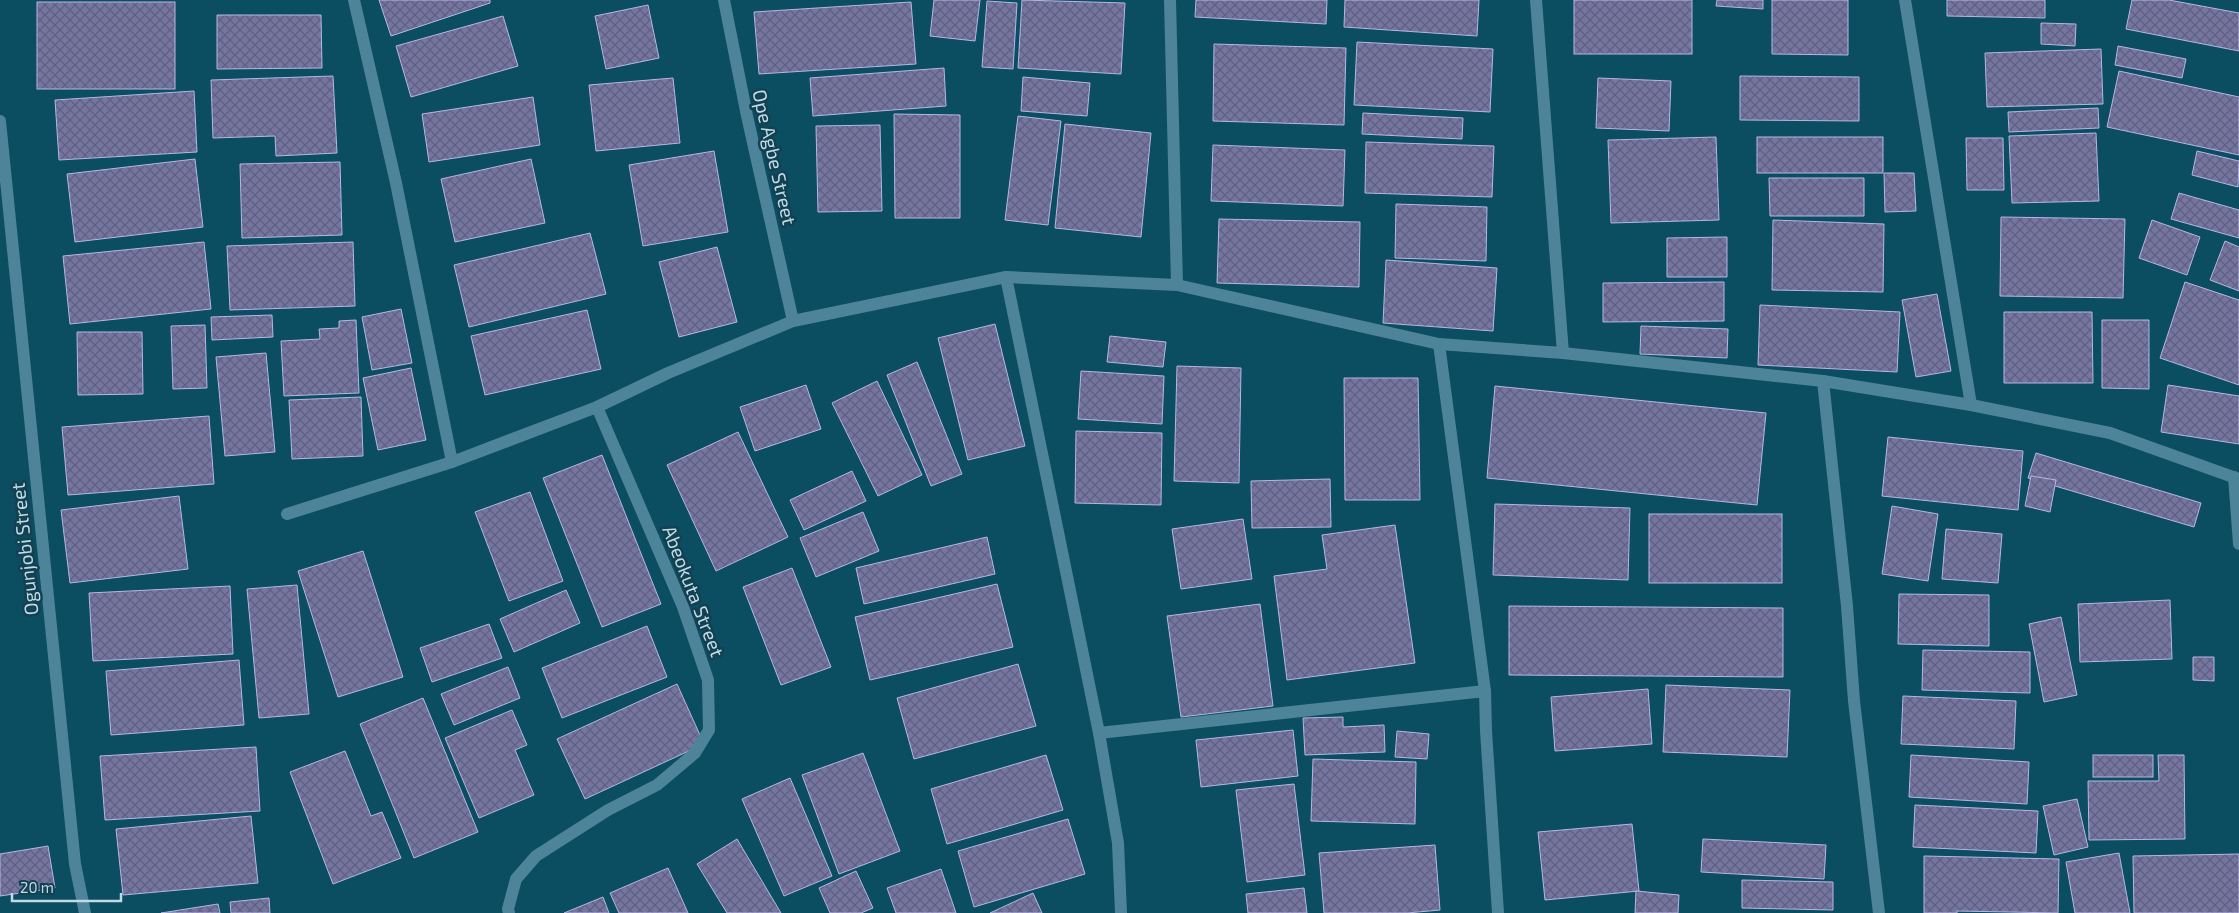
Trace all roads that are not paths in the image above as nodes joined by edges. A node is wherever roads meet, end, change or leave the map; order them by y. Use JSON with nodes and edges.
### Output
{"nodes":[{"id":1,"x":354,"y":0,"type":"edge"},
{"id":2,"x":724,"y":0,"type":"edge"},
{"id":3,"x":1170,"y":0,"type":"edge"},
{"id":4,"x":1536,"y":0,"type":"edge"},
{"id":5,"x":1905,"y":0,"type":"edge"},
{"id":6,"x":0,"y":121,"type":"edge"},
{"id":7,"x":1006,"y":277,"type":"junction"},
{"id":8,"x":1177,"y":284,"type":"junction"},
{"id":9,"x":793,"y":321,"type":"junction"},
{"id":10,"x":1439,"y":344,"type":"junction"},
{"id":11,"x":1563,"y":354,"type":"junction"},
{"id":12,"x":1823,"y":381,"type":"junction"},
{"id":13,"x":1971,"y":405,"type":"junction"},
{"id":14,"x":598,"y":407,"type":"junction"},
{"id":15,"x":452,"y":462,"type":"junction"},
{"id":16,"x":2237,"y":478,"type":"edge"},
{"id":17,"x":287,"y":514,"type":"dead end"},
{"id":18,"x":2239,"y":544,"type":"edge"},
{"id":19,"x":1485,"y":691,"type":"junction"},
{"id":20,"x":1100,"y":733,"type":"junction"},
{"id":21,"x":85,"y":913,"type":"edge"},
{"id":22,"x":509,"y":913,"type":"edge"},
{"id":23,"x":1121,"y":913,"type":"edge"},
{"id":24,"x":1498,"y":913,"type":"edge"},
{"id":25,"x":1879,"y":913,"type":"edge"}],
"edges":[{"from":1,"to":15,"type":"street"},
{"from":2,"to":9,"type":"street","name":"Ope Agbe Street"},
{"from":3,"to":8,"type":"street"},
{"from":4,"to":11,"type":"street"},
{"from":5,"to":13,"type":"street"},
{"from":6,"to":21,"type":"street","name":"Ogunjobi Street"},
{"from":7,"to":8,"type":"street"},
{"from":7,"to":9,"type":"street"},
{"from":7,"to":20,"type":"street"},
{"from":8,"to":10,"type":"street"},
{"from":9,"to":14,"type":"street"},
{"from":10,"to":11,"type":"street"},
{"from":10,"to":19,"type":"street"},
{"from":11,"to":12,"type":"street"},
{"from":12,"to":13,"type":"street"},
{"from":12,"to":25,"type":"street"},
{"from":13,"to":16,"type":"street"},
{"from":14,"to":15,"type":"street"},
{"from":14,"to":22,"type":"street","name":"Abeokuta Street"},
{"from":15,"to":17,"type":"street"},
{"from":16,"to":18,"type":"street"},
{"from":19,"to":20,"type":"street"},
{"from":19,"to":24,"type":"street"},
{"from":20,"to":23,"type":"street"}]}
